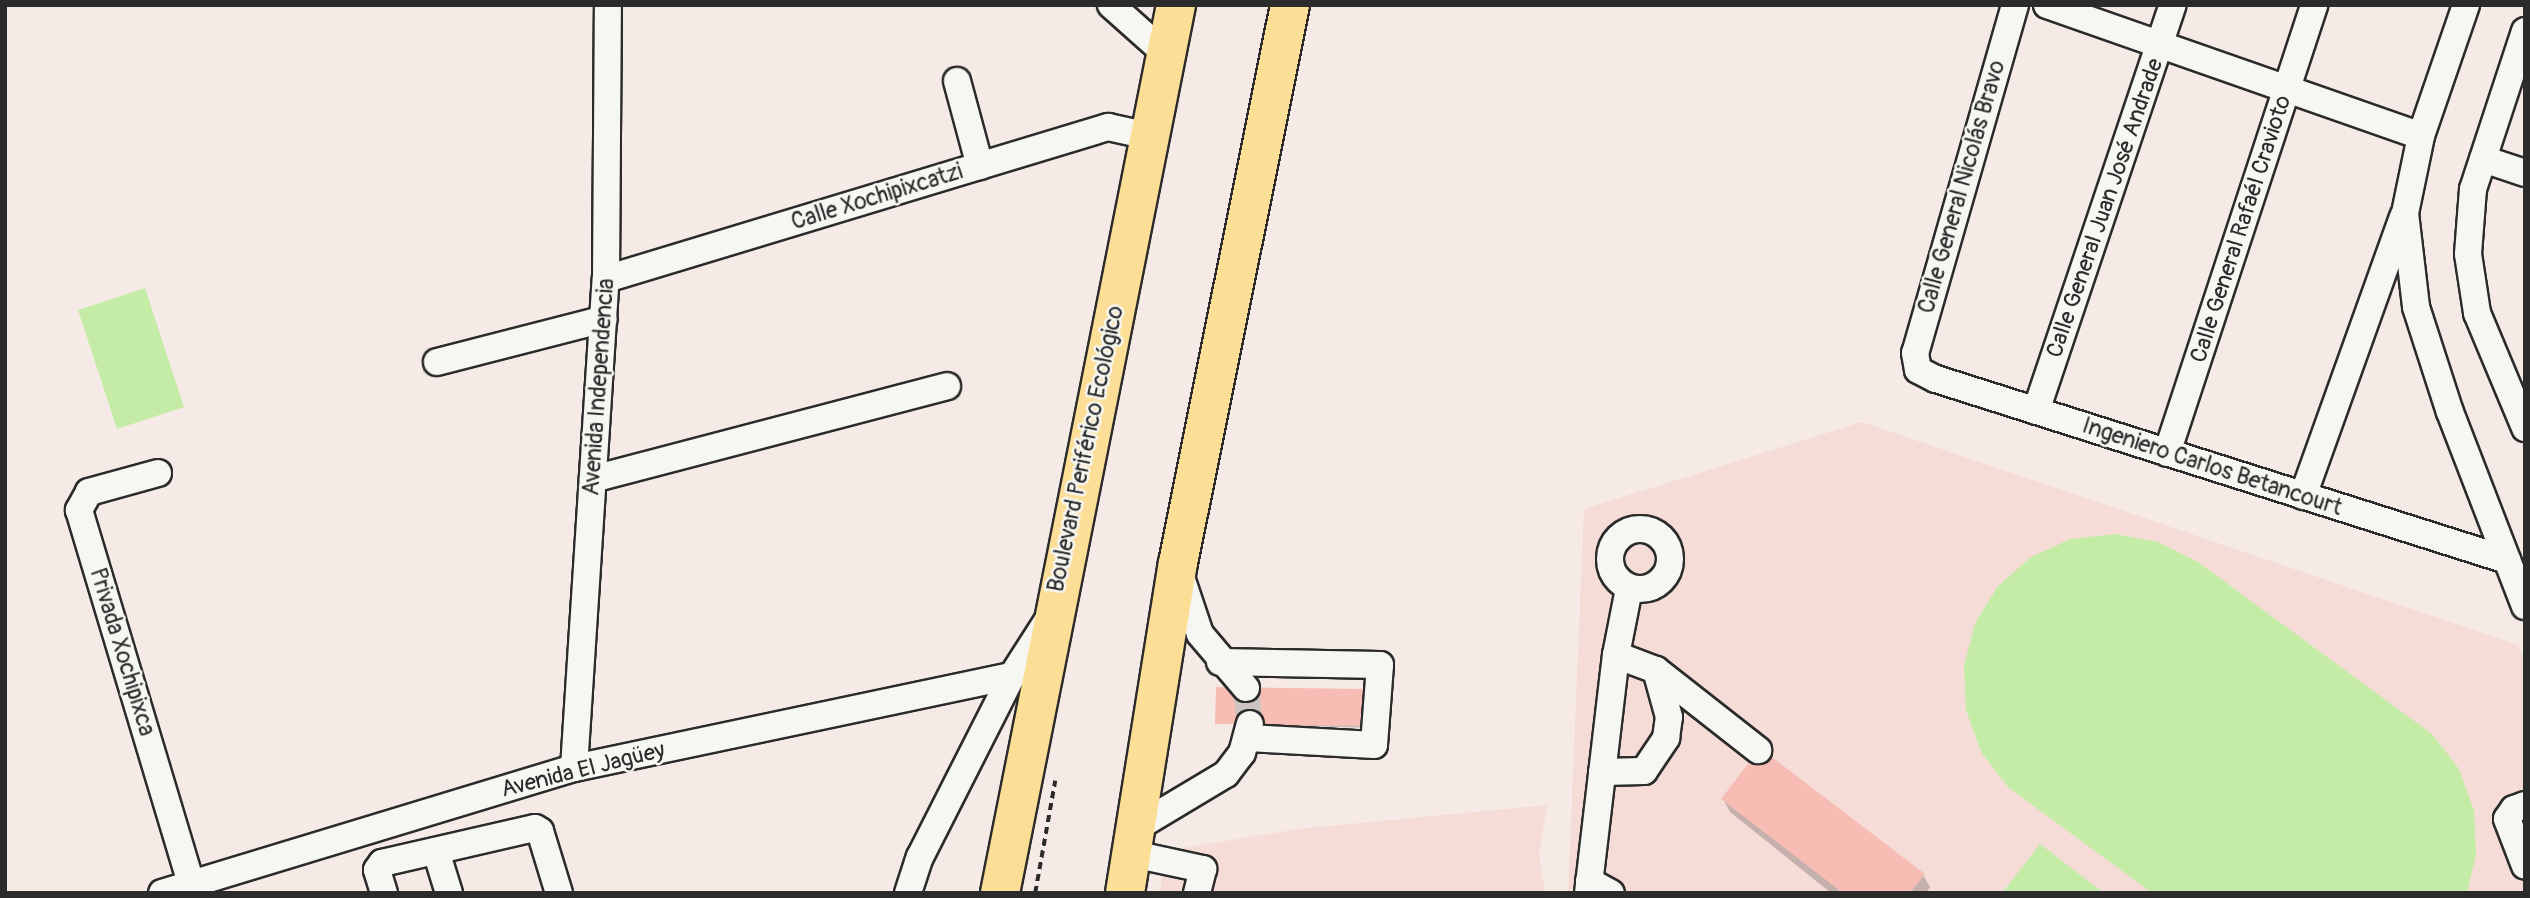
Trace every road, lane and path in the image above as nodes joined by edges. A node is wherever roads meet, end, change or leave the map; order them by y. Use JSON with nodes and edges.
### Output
{"nodes":[{"id":1,"x":608,"y":5,"type":"edge"},
{"id":2,"x":1111,"y":5,"type":"edge"},
{"id":3,"x":1176,"y":5,"type":"edge"},
{"id":4,"x":1290,"y":5,"type":"edge"},
{"id":5,"x":2015,"y":5,"type":"edge"},
{"id":6,"x":2047,"y":5,"type":"edge"},
{"id":7,"x":2173,"y":5,"type":"edge"},
{"id":8,"x":2314,"y":5,"type":"edge"},
{"id":9,"x":2466,"y":5,"type":"edge"},
{"id":10,"x":2525,"y":31,"type":"edge"},
{"id":11,"x":2160,"y":45,"type":"junction"},
{"id":12,"x":1166,"y":54,"type":"junction"},
{"id":13,"x":957,"y":81,"type":"dead end"},
{"id":14,"x":2287,"y":89,"type":"junction"},
{"id":15,"x":1149,"y":136,"type":"junction"},
{"id":16,"x":2421,"y":136,"type":"junction"},
{"id":17,"x":2483,"y":159,"type":"junction"},
{"id":18,"x":980,"y":166,"type":"junction"},
{"id":19,"x":2525,"y":173,"type":"edge"},
{"id":20,"x":2405,"y":212,"type":"junction"},
{"id":21,"x":606,"y":279,"type":"junction"},
{"id":22,"x":604,"y":319,"type":"junction"},
{"id":23,"x":437,"y":362,"type":"dead end"},
{"id":24,"x":1918,"y":370,"type":"joint"},
{"id":25,"x":947,"y":386,"type":"dead end"},
{"id":26,"x":2036,"y":411,"type":"junction"},
{"id":27,"x":2525,"y":428,"type":"edge"},
{"id":28,"x":2167,"y":453,"type":"junction"},
{"id":29,"x":158,"y":473,"type":"dead end"},
{"id":30,"x":593,"y":479,"type":"junction"},
{"id":31,"x":2303,"y":496,"type":"junction"},
{"id":32,"x":2507,"y":560,"type":"junction"},
{"id":33,"x":1178,"y":563,"type":"junction"},
{"id":34,"x":1629,"y":589,"type":"dead end"},
{"id":35,"x":2525,"y":606,"type":"edge"},
{"id":36,"x":1052,"y":613,"type":"junction"},
{"id":37,"x":1616,"y":655,"type":"junction"},
{"id":38,"x":1220,"y":662,"type":"junction"},
{"id":39,"x":1656,"y":670,"type":"junction"},
{"id":40,"x":1012,"y":676,"type":"junction"},
{"id":41,"x":1245,"y":688,"type":"tunnel mouth"},
{"id":42,"x":1758,"y":750,"type":"dead end"},
{"id":43,"x":574,"y":768,"type":"junction"},
{"id":44,"x":1602,"y":772,"type":"junction"},
{"id":45,"x":2525,"y":805,"type":"edge"},
{"id":46,"x":1136,"y":840,"type":"junction"},
{"id":47,"x":436,"y":851,"type":"junction"},
{"id":48,"x":2525,"y":866,"type":"edge"},
{"id":49,"x":191,"y":883,"type":"junction"},
{"id":50,"x":1596,"y":889,"type":"edge"},
{"id":51,"x":162,"y":893,"type":"edge"},
{"id":52,"x":384,"y":893,"type":"edge"},
{"id":53,"x":449,"y":893,"type":"edge"},
{"id":54,"x":559,"y":893,"type":"edge"},
{"id":55,"x":908,"y":893,"type":"edge"},
{"id":56,"x":1000,"y":893,"type":"edge"},
{"id":57,"x":1125,"y":893,"type":"edge"},
{"id":58,"x":1197,"y":893,"type":"edge"}],
"edges":[{"from":1,"to":21,"type":"street","name":"Avenida Independencia"},
{"from":2,"to":12,"type":"street"},
{"from":3,"to":12,"type":"highway","name":"Boulevard Periférico Ecológico"},
{"from":4,"to":33,"type":"highway"},
{"from":5,"to":24,"type":"street","name":"Calle General Nicolás Bravo"},
{"from":6,"to":11,"type":"street"},
{"from":7,"to":11,"type":"street","name":"Calle General Juan José Andrade"},
{"from":8,"to":14,"type":"street","name":"Calle General Rafaél Cravioto"},
{"from":9,"to":16,"type":"street"},
{"from":10,"to":17,"type":"street"},
{"from":11,"to":14,"type":"street"},
{"from":11,"to":26,"type":"street","name":"Calle General Juan José Andrade"},
{"from":12,"to":15,"type":"highway","name":"Boulevard Periférico Ecológico"},
{"from":13,"to":18,"type":"street"},
{"from":14,"to":16,"type":"street"},
{"from":14,"to":28,"type":"street","name":"Calle General Rafaél Cravioto"},
{"from":15,"to":18,"type":"street","name":"Calle Xochipixcatzi"},
{"from":15,"to":36,"type":"highway","name":"Boulevard Periférico Ecológico"},
{"from":16,"to":20,"type":"street"},
{"from":17,"to":19,"type":"street"},
{"from":17,"to":27,"type":"street"},
{"from":18,"to":21,"type":"street","name":"Calle Xochipixcatzi"},
{"from":20,"to":31,"type":"street"},
{"from":20,"to":32,"type":"street"},
{"from":21,"to":22,"type":"street","name":"Avenida Independencia"},
{"from":22,"to":23,"type":"street"},
{"from":22,"to":30,"type":"street","name":"Avenida Independencia"},
{"from":24,"to":26,"type":"street","name":"Ingeniero Carlos Betancourt"},
{"from":25,"to":30,"type":"street"},
{"from":26,"to":28,"type":"street","name":"Ingeniero Carlos Betancourt"},
{"from":28,"to":31,"type":"street","name":"Ingeniero Carlos Betancourt"},
{"from":29,"to":49,"type":"street","name":"Privada Xochipixca"},
{"from":30,"to":43,"type":"street","name":"Avenida Independencia"},
{"from":31,"to":32,"type":"street","name":"Ingeniero Carlos Betancourt"},
{"from":32,"to":35,"type":"street"},
{"from":33,"to":38,"type":"street"},
{"from":33,"to":46,"type":"highway"},
{"from":34,"to":37,"type":"street"},
{"from":36,"to":40,"type":"street"},
{"from":36,"to":56,"type":"highway","name":"Boulevard Periférico Ecológico"},
{"from":37,"to":39,"type":"street"},
{"from":37,"to":44,"type":"street"},
{"from":38,"to":41,"type":"street"},
{"from":38,"to":46,"type":"street"},
{"from":39,"to":42,"type":"street"},
{"from":39,"to":44,"type":"street"},
{"from":40,"to":43,"type":"street","name":"Avenida El Jagüey"},
{"from":40,"to":55,"type":"street"},
{"from":43,"to":49,"type":"street","name":"Avenida El Jagüey"},
{"from":44,"to":50,"type":"street"},
{"from":45,"to":48,"type":"street"},
{"from":46,"to":57,"type":"highway"},
{"from":46,"to":58,"type":"street"},
{"from":47,"to":52,"type":"street"},
{"from":47,"to":53,"type":"street"},
{"from":47,"to":54,"type":"street"},
{"from":49,"to":51,"type":"street","name":"Avenida El Jagüey"}]}
